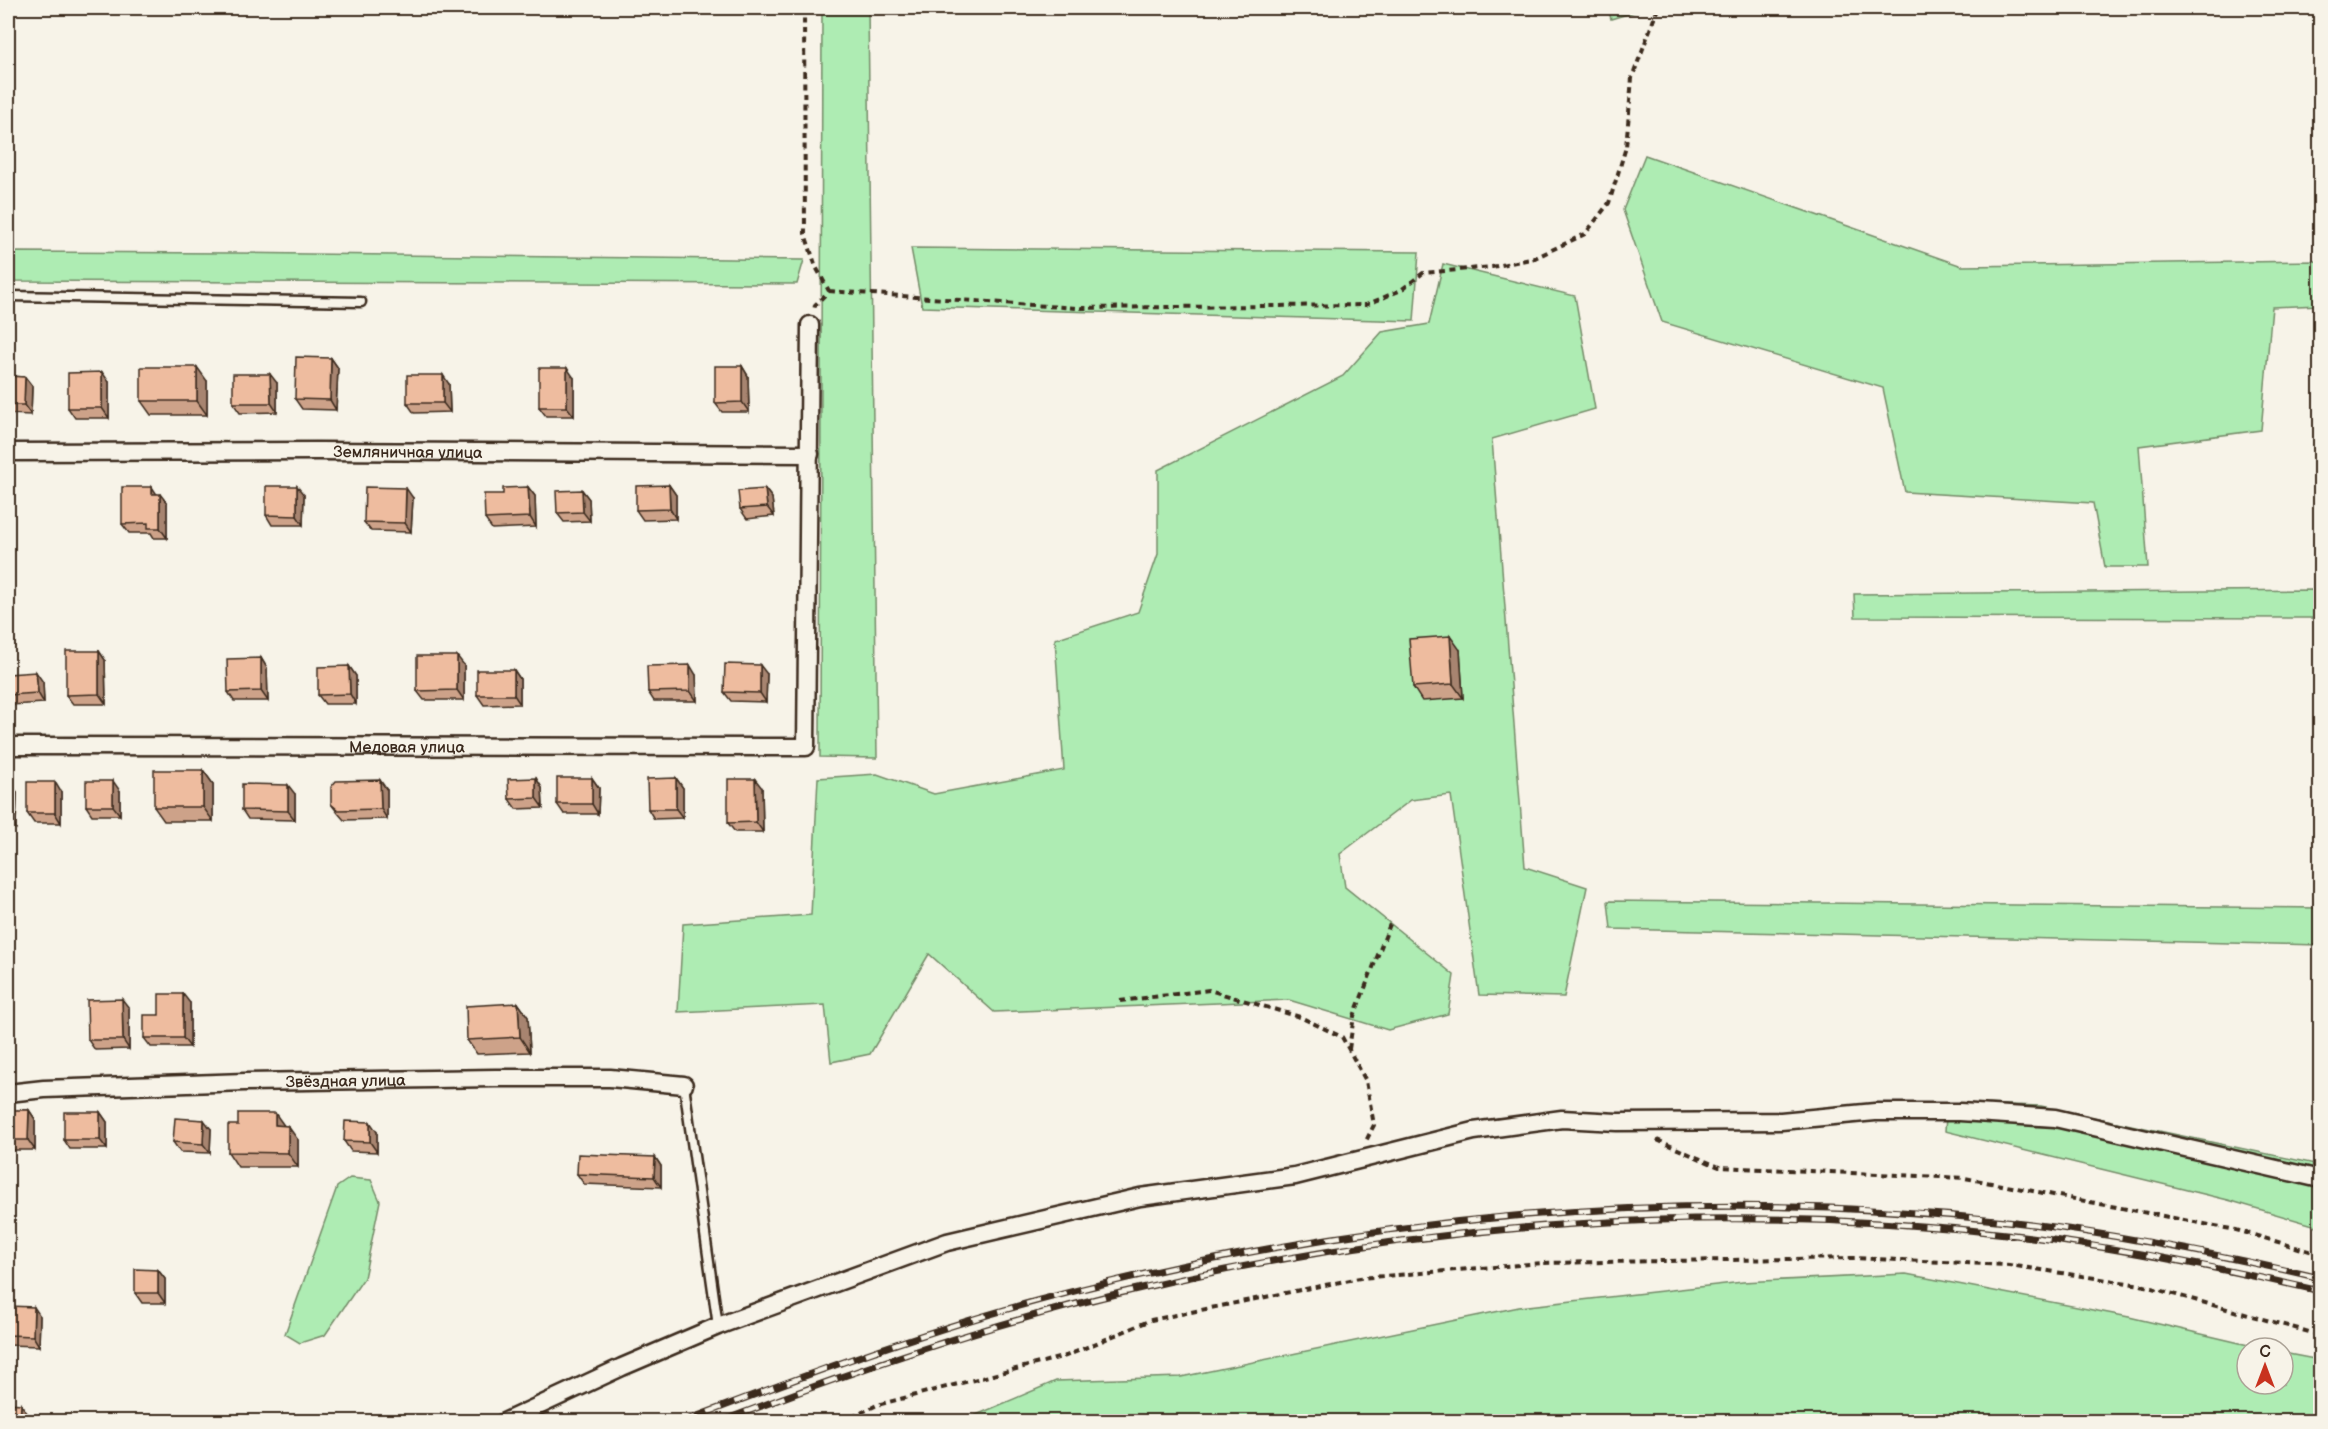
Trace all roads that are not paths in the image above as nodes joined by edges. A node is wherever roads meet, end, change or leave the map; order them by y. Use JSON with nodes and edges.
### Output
{"nodes":[{"id":1,"x":8,"y":296,"type":"edge"},
{"id":2,"x":361,"y":302,"type":"dead end"},
{"id":3,"x":810,"y":325,"type":"road end"},
{"id":4,"x":8,"y":452,"type":"edge"},
{"id":5,"x":810,"y":454,"type":"junction"},
{"id":6,"x":8,"y":746,"type":"edge"},
{"id":7,"x":684,"y":1085,"type":"joint"},
{"id":8,"x":8,"y":1093,"type":"edge"},
{"id":9,"x":2320,"y":1179,"type":"edge"},
{"id":10,"x":718,"y":1326,"type":"junction"},
{"id":11,"x":504,"y":1422,"type":"edge"}],
"edges":[{"from":1,"to":2,"type":"lane"},
{"from":3,"to":5,"type":"street"},
{"from":4,"to":5,"type":"street","name":"Земляничная улица"},
{"from":5,"to":6,"type":"street","name":"Медовая улица"},
{"from":7,"to":8,"type":"street","name":"Звёздная улица"},
{"from":7,"to":10,"type":"lane"},
{"from":9,"to":10,"type":"street"},
{"from":10,"to":11,"type":"street"}]}
